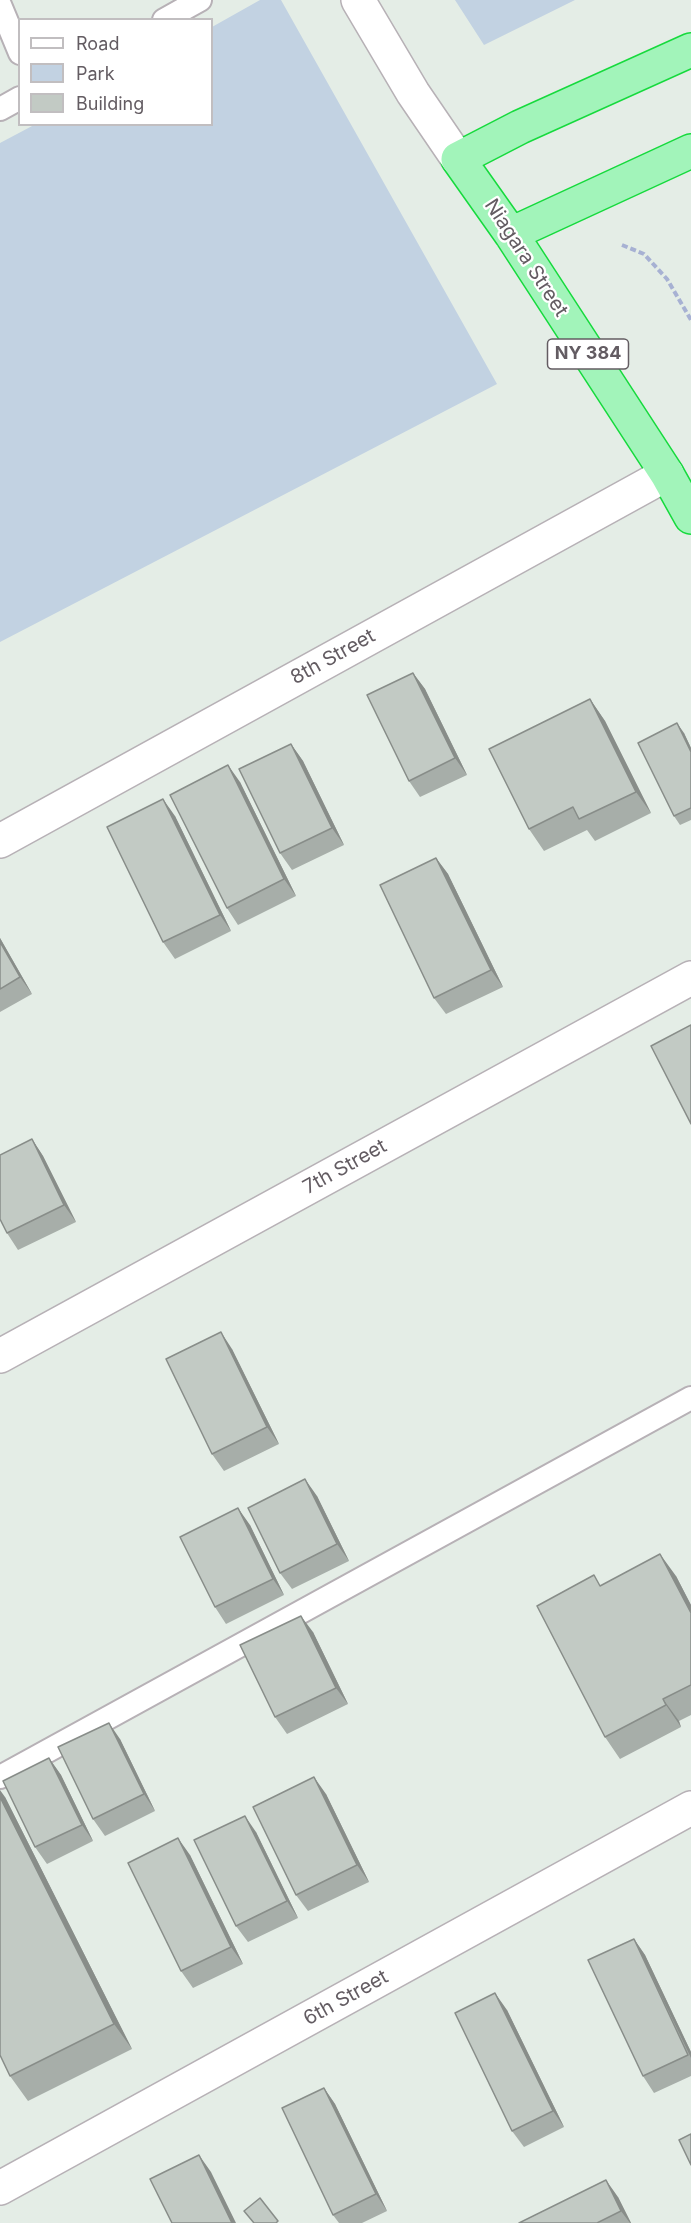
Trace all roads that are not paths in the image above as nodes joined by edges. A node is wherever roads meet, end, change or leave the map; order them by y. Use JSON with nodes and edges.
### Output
{"nodes":[{"id":1,"x":200,"y":0,"type":"edge"},
{"id":2,"x":358,"y":0,"type":"edge"},
{"id":3,"x":0,"y":5,"type":"edge"},
{"id":4,"x":168,"y":18,"type":"edge"},
{"id":5,"x":18,"y":48,"type":"edge"},
{"id":6,"x":691,"y":50,"type":"edge"},
{"id":7,"x":18,"y":99,"type":"edge"},
{"id":8,"x":0,"y":109,"type":"edge"},
{"id":9,"x":691,"y":151,"type":"edge"},
{"id":10,"x":458,"y":159,"type":"junction"},
{"id":11,"x":511,"y":234,"type":"junction"},
{"id":12,"x":667,"y":474,"type":"junction"},
{"id":13,"x":691,"y":518,"type":"edge"},
{"id":14,"x":0,"y":841,"type":"edge"},
{"id":15,"x":691,"y":978,"type":"edge"},
{"id":16,"x":0,"y":1356,"type":"edge"},
{"id":17,"x":691,"y":1398,"type":"edge"},
{"id":18,"x":0,"y":1777,"type":"edge"},
{"id":19,"x":691,"y":1808,"type":"edge"},
{"id":20,"x":0,"y":2188,"type":"edge"}],
"edges":[{"from":1,"to":4,"type":"lane"},
{"from":2,"to":10,"type":"street","name":"Niagara Street"},
{"from":3,"to":5,"type":"lane"},
{"from":6,"to":10,"type":"highway"},
{"from":7,"to":8,"type":"lane"},
{"from":9,"to":11,"type":"highway"},
{"from":10,"to":11,"type":"highway","name":"Niagara Street","number":"NY 384"},
{"from":11,"to":12,"type":"highway","name":"Niagara Street","number":"NY 384"},
{"from":12,"to":13,"type":"highway","name":"Niagara Street","number":"NY 384"},
{"from":12,"to":14,"type":"street","name":"8th Street"},
{"from":15,"to":16,"type":"street","name":"7th Street"},
{"from":17,"to":18,"type":"lane"},
{"from":19,"to":20,"type":"street","name":"6th Street"}]}
